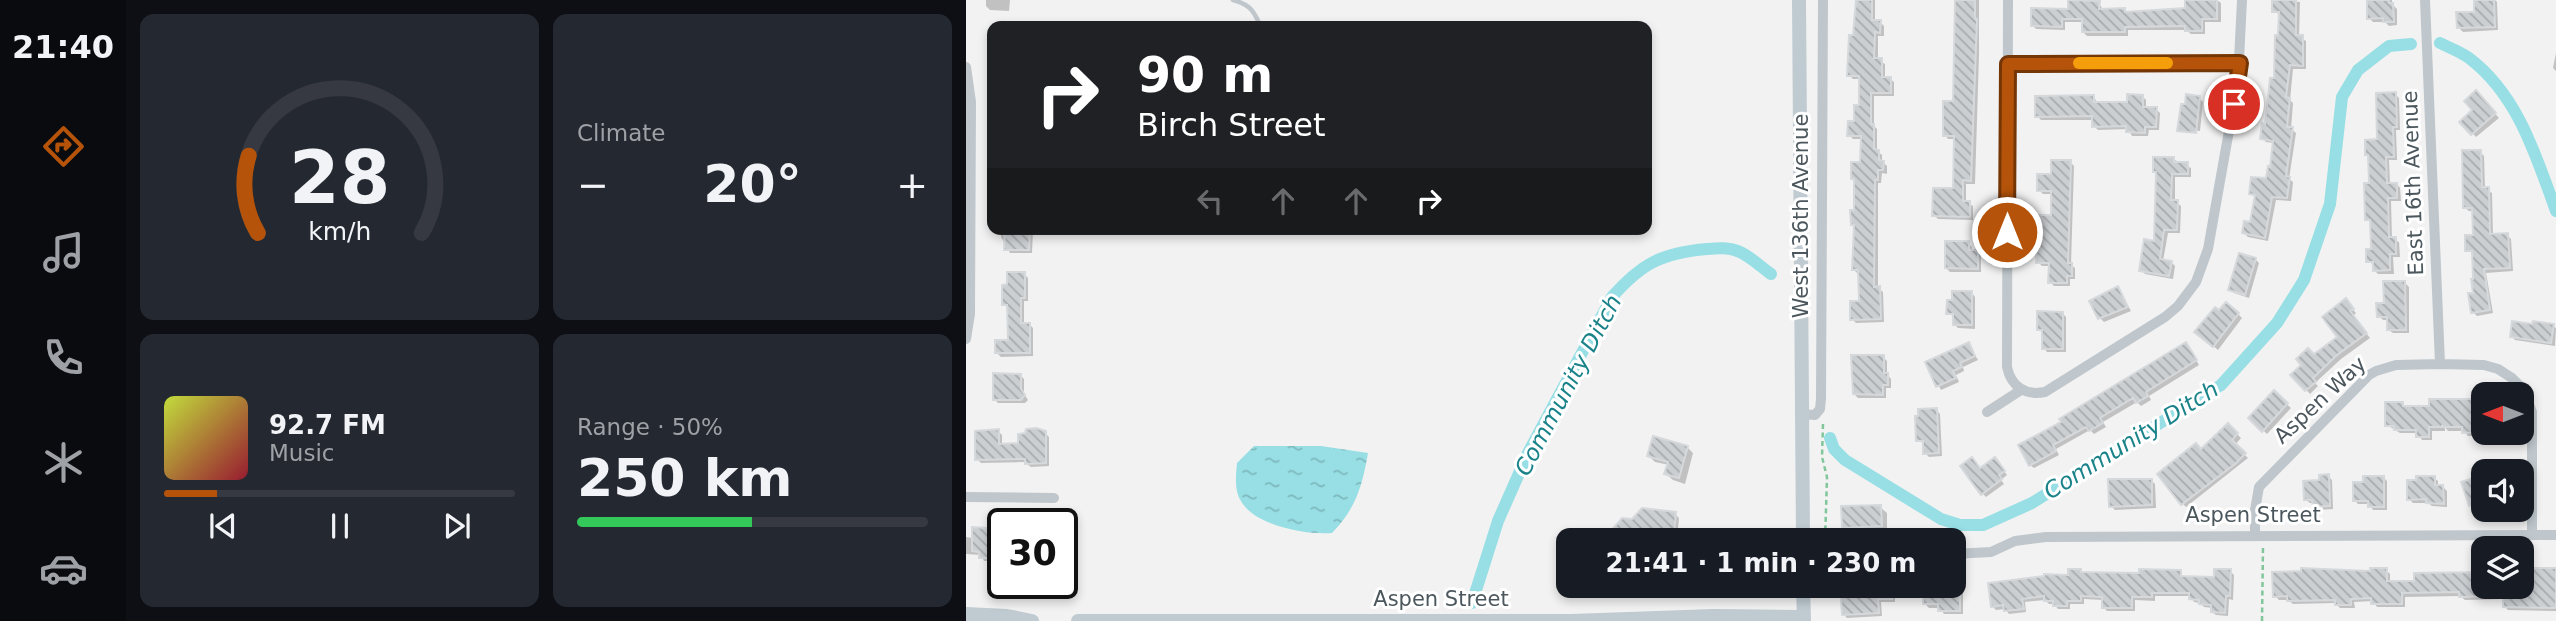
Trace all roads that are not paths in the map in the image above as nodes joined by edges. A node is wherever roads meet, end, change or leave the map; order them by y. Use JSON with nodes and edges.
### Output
{"nodes":[{"id":1,"x":1233,"y":0,"type":"edge"},
{"id":2,"x":1799,"y":0,"type":"edge"},
{"id":3,"x":1823,"y":0,"type":"edge"},
{"id":4,"x":2008,"y":0,"type":"edge"},
{"id":5,"x":2242,"y":0,"type":"edge"},
{"id":6,"x":2425,"y":0,"type":"edge"},
{"id":7,"x":1258,"y":21,"type":"edge"},
{"id":8,"x":2240,"y":63,"type":"junction"},
{"id":9,"x":2008,"y":64,"type":"junction"},
{"id":10,"x":966,"y":67,"type":"edge"},
{"id":11,"x":966,"y":339,"type":"edge"},
{"id":12,"x":2440,"y":364,"type":"junction"},
{"id":13,"x":2021,"y":390,"type":"junction"},
{"id":14,"x":1987,"y":412,"type":"dead end"},
{"id":15,"x":1800,"y":414,"type":"junction"},
{"id":16,"x":966,"y":498,"type":"edge"},
{"id":17,"x":1054,"y":498,"type":"dead end"},
{"id":18,"x":1803,"y":528,"type":"edge"},
{"id":19,"x":2532,"y":535,"type":"junction"},
{"id":20,"x":2556,"y":535,"type":"edge"},
{"id":21,"x":2259,"y":536,"type":"junction"},
{"id":22,"x":1966,"y":553,"type":"edge"},
{"id":23,"x":1803,"y":598,"type":"edge"},
{"id":24,"x":966,"y":614,"type":"edge"},
{"id":25,"x":1804,"y":619,"type":"edge"},
{"id":26,"x":1032,"y":621,"type":"edge"},
{"id":27,"x":1078,"y":621,"type":"edge"}],
"edges":[{"from":1,"to":7,"type":"lane"},
{"from":2,"to":15,"type":"street","name":"West 136th Avenue"},
{"from":3,"to":15,"type":"street","name":"West 136th Avenue"},
{"from":4,"to":9,"type":"street"},
{"from":5,"to":8,"type":"street"},
{"from":6,"to":12,"type":"street","name":"East 16th Avenue"},
{"from":8,"to":9,"type":"street"},
{"from":8,"to":13,"type":"street"},
{"from":9,"to":13,"type":"street"},
{"from":10,"to":11,"type":"street"},
{"from":12,"to":19,"type":"street","name":"Aspen Way"},
{"from":12,"to":21,"type":"street","name":"Aspen Way"},
{"from":13,"to":14,"type":"street"},
{"from":15,"to":18,"type":"street","name":"West 136th Avenue"},
{"from":16,"to":17,"type":"street"},
{"from":19,"to":20,"type":"street","name":"Aspen Street"},
{"from":19,"to":21,"type":"street","name":"Aspen Street"},
{"from":21,"to":22,"type":"street","name":"Aspen Street"},
{"from":23,"to":25,"type":"street"},
{"from":24,"to":26,"type":"street"},
{"from":25,"to":27,"type":"street","name":"Aspen Street"}]}
